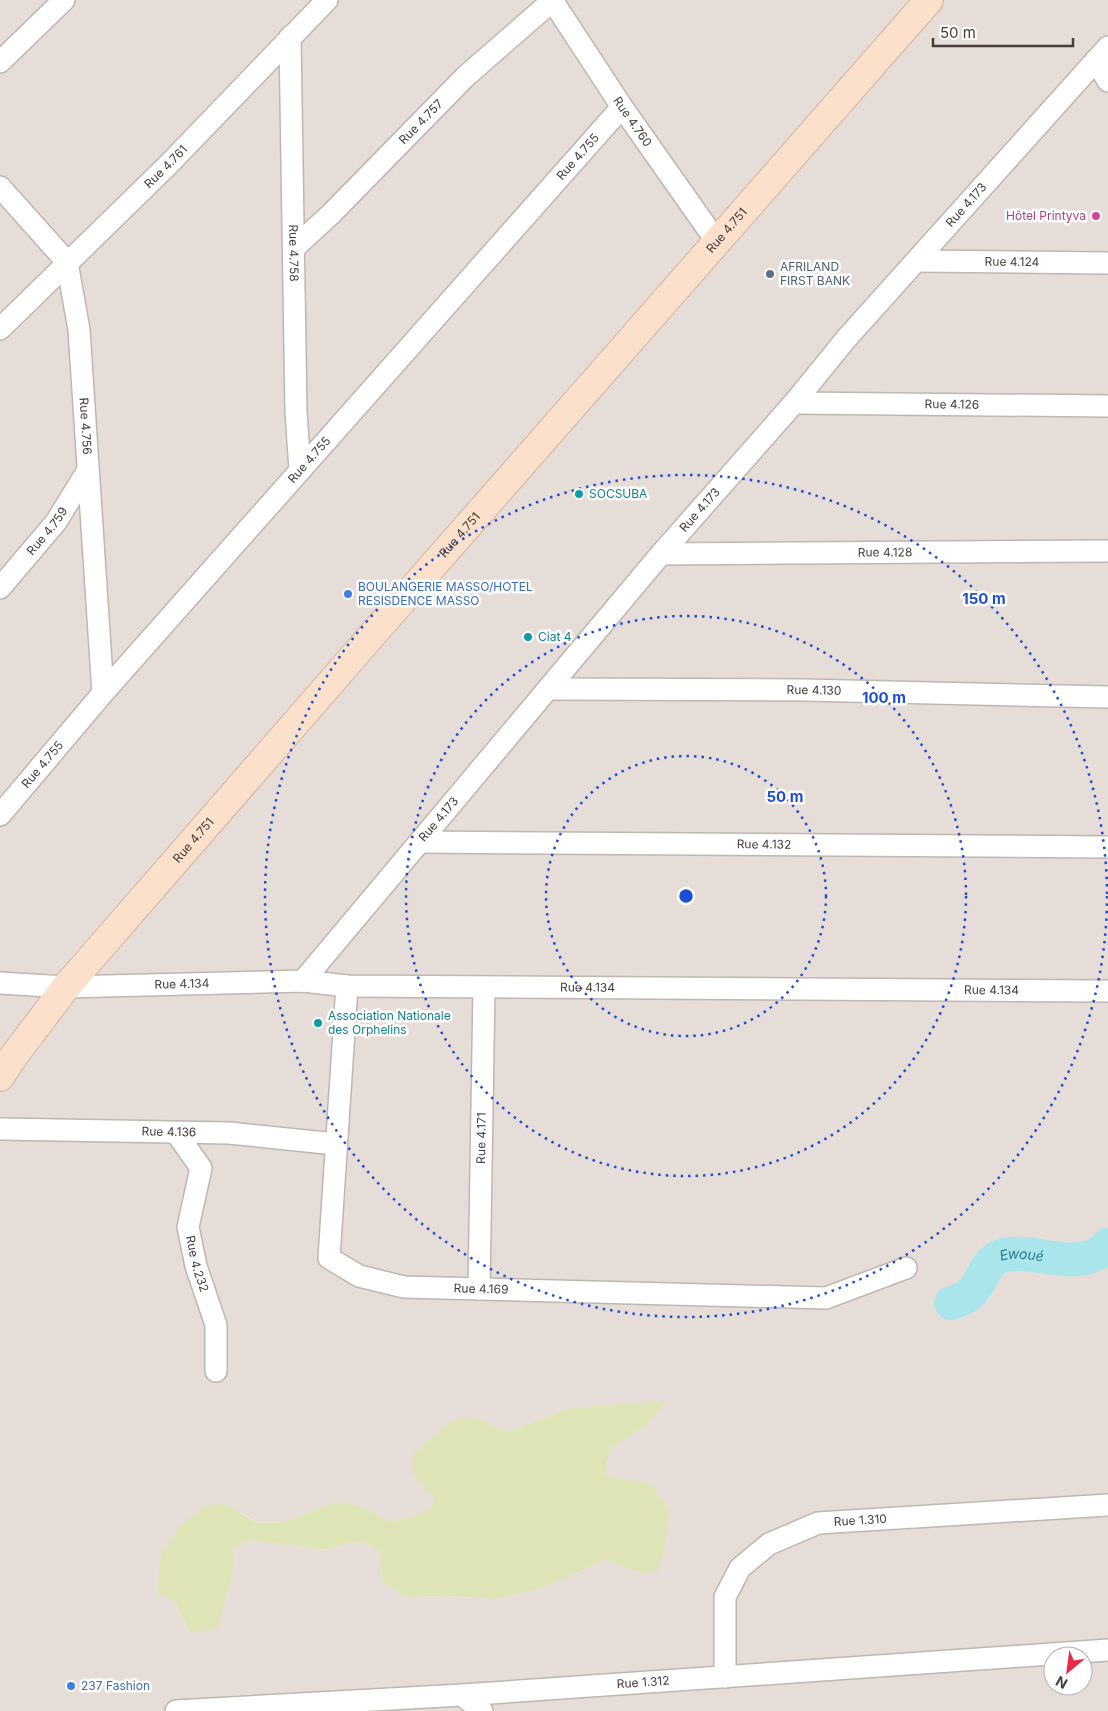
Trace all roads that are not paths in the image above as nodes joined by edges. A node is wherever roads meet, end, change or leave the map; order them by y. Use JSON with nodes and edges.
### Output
{"nodes":[{"id":1,"x":64,"y":0,"type":"edge"},
{"id":2,"x":327,"y":0,"type":"edge"},
{"id":3,"x":552,"y":0,"type":"edge"},
{"id":4,"x":929,"y":0,"type":"edge"},
{"id":5,"x":290,"y":37,"type":"junction"},
{"id":6,"x":1102,"y":54,"type":"edge"},
{"id":7,"x":0,"y":62,"type":"edge"},
{"id":8,"x":1108,"y":81,"type":"edge"},
{"id":9,"x":622,"y":107,"type":"junction"},
{"id":10,"x":0,"y":186,"type":"edge"},
{"id":11,"x":717,"y":242,"type":"junction"},
{"id":12,"x":294,"y":248,"type":"junction"},
{"id":13,"x":916,"y":261,"type":"junction"},
{"id":14,"x":67,"y":262,"type":"junction"},
{"id":15,"x":1108,"y":264,"type":"edge"},
{"id":16,"x":0,"y":329,"type":"edge"},
{"id":17,"x":794,"y":403,"type":"junction"},
{"id":18,"x":1108,"y":406,"type":"edge"},
{"id":19,"x":88,"y":470,"type":"junction"},
{"id":20,"x":300,"y":470,"type":"junction"},
{"id":21,"x":1108,"y":551,"type":"edge"},
{"id":22,"x":661,"y":554,"type":"junction"},
{"id":23,"x":0,"y":588,"type":"edge"},
{"id":24,"x":550,"y":689,"type":"junction"},
{"id":25,"x":103,"y":693,"type":"junction"},
{"id":26,"x":1108,"y":697,"type":"edge"},
{"id":27,"x":0,"y":815,"type":"edge"},
{"id":28,"x":420,"y":842,"type":"junction"},
{"id":29,"x":1108,"y":847,"type":"edge"},
{"id":30,"x":302,"y":981,"type":"junction"},
{"id":31,"x":0,"y":983,"type":"edge"},
{"id":32,"x":347,"y":986,"type":"junction"},
{"id":33,"x":66,"y":987,"type":"junction"},
{"id":34,"x":484,"y":987,"type":"junction"},
{"id":35,"x":1108,"y":991,"type":"edge"},
{"id":36,"x":0,"y":1077,"type":"edge"},
{"id":37,"x":0,"y":1129,"type":"edge"},
{"id":38,"x":178,"y":1134,"type":"junction"},
{"id":39,"x":336,"y":1144,"type":"junction"},
{"id":40,"x":906,"y":1268,"type":"dead end"},
{"id":41,"x":479,"y":1289,"type":"junction"},
{"id":42,"x":216,"y":1371,"type":"dead end"},
{"id":43,"x":1108,"y":1506,"type":"edge"},
{"id":44,"x":1108,"y":1650,"type":"edge"},
{"id":45,"x":725,"y":1677,"type":"junction"},
{"id":46,"x":462,"y":1695,"type":"junction"},
{"id":47,"x":176,"y":1711,"type":"edge"},
{"id":48,"x":482,"y":1711,"type":"edge"}],
"edges":[{"from":1,"to":7,"type":"street"},
{"from":2,"to":5,"type":"street","name":"Rue 4.761"},
{"from":3,"to":9,"type":"street","name":"Rue 4.760"},
{"from":3,"to":12,"type":"street","name":"Rue 4.757"},
{"from":4,"to":11,"type":"main road","name":"Rue 4.751"},
{"from":5,"to":12,"type":"street","name":"Rue 4.758"},
{"from":5,"to":14,"type":"street","name":"Rue 4.761"},
{"from":6,"to":8,"type":"street"},
{"from":6,"to":13,"type":"street","name":"Rue 4.173"},
{"from":9,"to":11,"type":"street","name":"Rue 4.760"},
{"from":9,"to":20,"type":"street","name":"Rue 4.755"},
{"from":10,"to":14,"type":"street"},
{"from":11,"to":33,"type":"main road","name":"Rue 4.751"},
{"from":12,"to":20,"type":"street","name":"Rue 4.758"},
{"from":13,"to":15,"type":"street","name":"Rue 4.124"},
{"from":13,"to":17,"type":"street","name":"Rue 4.173"},
{"from":14,"to":16,"type":"street","name":"Rue 4.761"},
{"from":14,"to":19,"type":"street","name":"Rue 4.756"},
{"from":17,"to":18,"type":"street","name":"Rue 4.126"},
{"from":17,"to":22,"type":"street","name":"Rue 4.173"},
{"from":19,"to":23,"type":"street","name":"Rue 4.759"},
{"from":19,"to":25,"type":"street","name":"Rue 4.756"},
{"from":20,"to":25,"type":"street","name":"Rue 4.755"},
{"from":21,"to":22,"type":"street","name":"Rue 4.128"},
{"from":22,"to":24,"type":"street","name":"Rue 4.173"},
{"from":24,"to":26,"type":"street","name":"Rue 4.130"},
{"from":24,"to":28,"type":"street","name":"Rue 4.173"},
{"from":25,"to":27,"type":"street","name":"Rue 4.755"},
{"from":28,"to":29,"type":"street","name":"Rue 4.132"},
{"from":28,"to":30,"type":"street","name":"Rue 4.173"},
{"from":30,"to":32,"type":"street","name":"Rue 4.134"},
{"from":30,"to":33,"type":"street","name":"Rue 4.134"},
{"from":31,"to":33,"type":"street","name":"Rue 4.134"},
{"from":32,"to":34,"type":"street","name":"Rue 4.134"},
{"from":32,"to":39,"type":"street","name":"Rue 4.169"},
{"from":33,"to":36,"type":"main road","name":"Rue 4.751"},
{"from":34,"to":35,"type":"street","name":"Rue 4.134"},
{"from":34,"to":41,"type":"street","name":"Rue 4.171"},
{"from":37,"to":38,"type":"street","name":"Rue 4.136"},
{"from":38,"to":39,"type":"street","name":"Rue 4.136"},
{"from":38,"to":42,"type":"street","name":"Rue 4.232"},
{"from":39,"to":41,"type":"street","name":"Rue 4.169"},
{"from":40,"to":41,"type":"street","name":"Rue 4.169"},
{"from":43,"to":45,"type":"street","name":"Rue 1.310"},
{"from":44,"to":45,"type":"street","name":"Rue 1.312"},
{"from":45,"to":46,"type":"street","name":"Rue 1.312"},
{"from":46,"to":47,"type":"street","name":"Rue 1.312"},
{"from":46,"to":48,"type":"street"}]}
